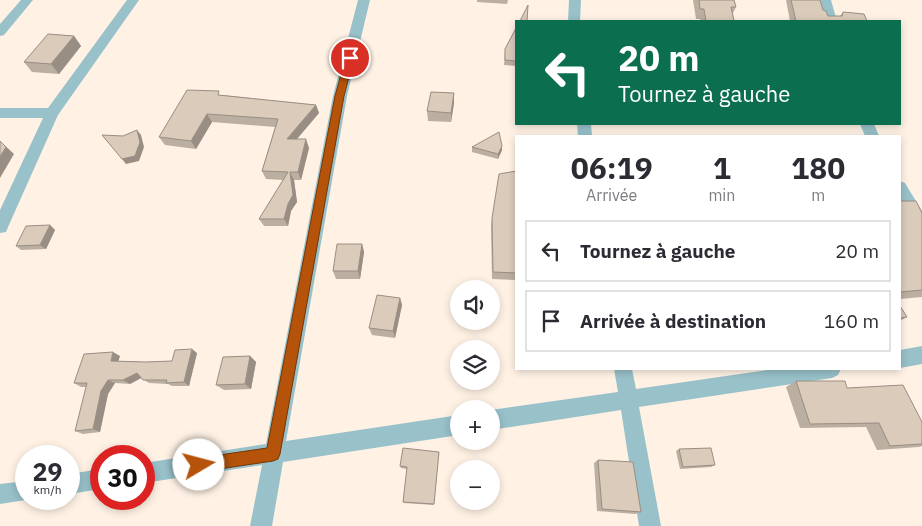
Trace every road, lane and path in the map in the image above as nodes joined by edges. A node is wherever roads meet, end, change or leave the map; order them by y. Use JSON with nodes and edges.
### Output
{"nodes":[{"id":1,"x":27,"y":0,"type":"edge"},
{"id":2,"x":132,"y":0,"type":"edge"},
{"id":3,"x":364,"y":0,"type":"edge"},
{"id":4,"x":575,"y":0,"type":"edge"},
{"id":5,"x":825,"y":0,"type":"edge"},
{"id":6,"x":574,"y":20,"type":"edge"},
{"id":7,"x":831,"y":20,"type":"edge"},
{"id":8,"x":0,"y":32,"type":"edge"},
{"id":9,"x":0,"y":113,"type":"edge"},
{"id":10,"x":52,"y":113,"type":"junction"},
{"id":11,"x":901,"y":189,"type":"edge"},
{"id":12,"x":922,"y":225,"type":"edge"},
{"id":13,"x":0,"y":227,"type":"edge"},
{"id":14,"x":922,"y":356,"type":"edge"},
{"id":15,"x":901,"y":359,"type":"edge"},
{"id":16,"x":623,"y":370,"type":"edge"},
{"id":17,"x":825,"y":370,"type":"edge"},
{"id":18,"x":628,"y":399,"type":"junction"},
{"id":19,"x":500,"y":419,"type":"edge"},
{"id":20,"x":450,"y":426,"type":"edge"},
{"id":21,"x":273,"y":454,"type":"junction"},
{"id":22,"x":155,"y":471,"type":"edge"},
{"id":23,"x":15,"y":492,"type":"edge"},
{"id":24,"x":0,"y":494,"type":"edge"},
{"id":25,"x":261,"y":526,"type":"edge"},
{"id":26,"x":650,"y":526,"type":"edge"}],
"edges":[{"from":1,"to":8,"type":"street"},
{"from":2,"to":10,"type":"street"},
{"from":3,"to":21,"type":"street"},
{"from":4,"to":6,"type":"street"},
{"from":5,"to":7,"type":"street"},
{"from":9,"to":10,"type":"street"},
{"from":10,"to":13,"type":"street"},
{"from":11,"to":12,"type":"street"},
{"from":14,"to":15,"type":"street"},
{"from":16,"to":18,"type":"street"},
{"from":17,"to":18,"type":"street"},
{"from":18,"to":19,"type":"street"},
{"from":18,"to":26,"type":"street"},
{"from":20,"to":21,"type":"street"},
{"from":21,"to":22,"type":"street"},
{"from":21,"to":25,"type":"street"},
{"from":23,"to":24,"type":"street"}]}
